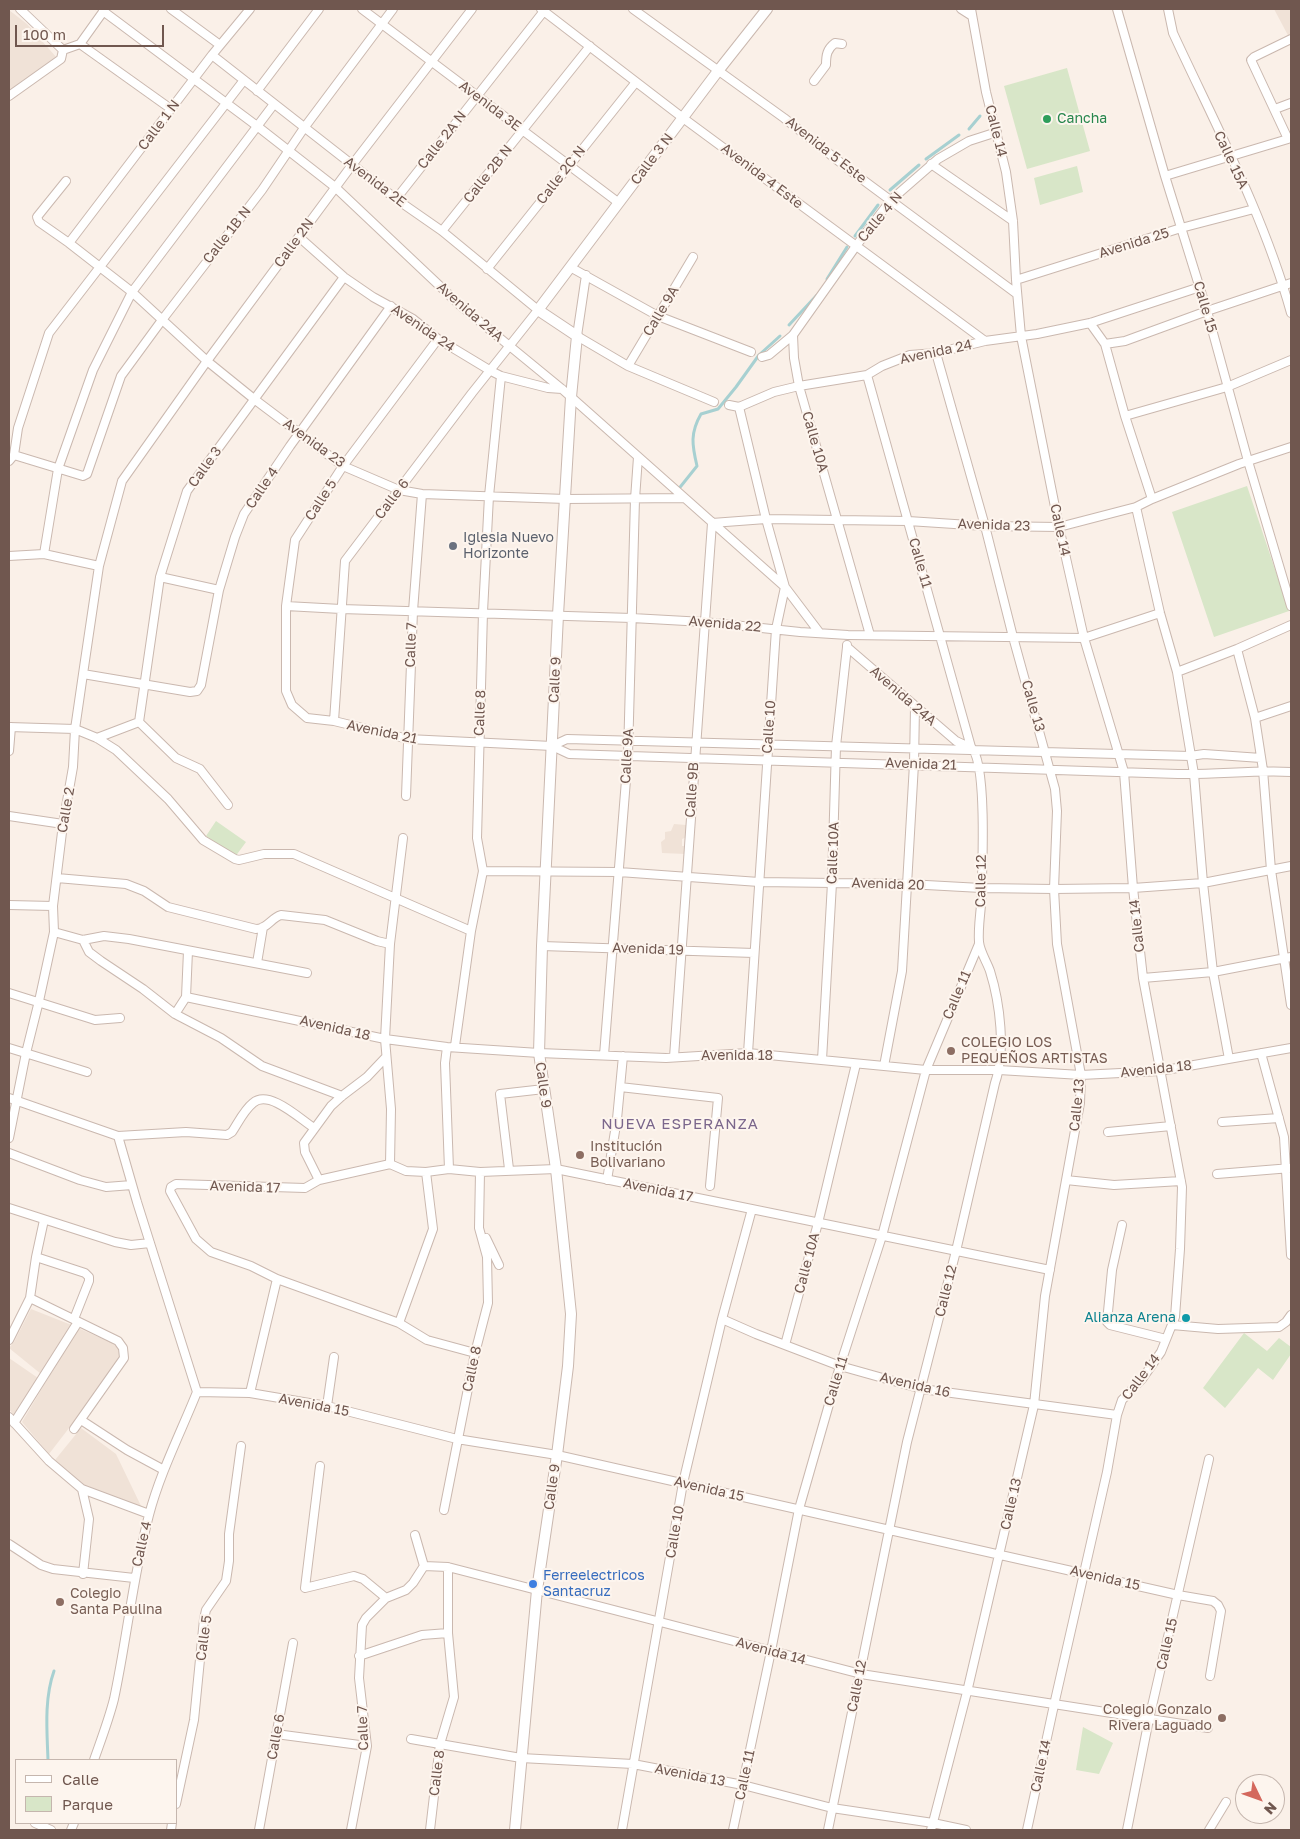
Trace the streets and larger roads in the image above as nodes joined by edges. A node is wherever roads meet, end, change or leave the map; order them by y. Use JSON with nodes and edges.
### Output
{"nodes":[{"id":1,"x":20,"y":9,"type":"edge"},
{"id":2,"x":171,"y":9,"type":"edge"},
{"id":3,"x":250,"y":9,"type":"edge"},
{"id":4,"x":319,"y":9,"type":"edge"},
{"id":5,"x":362,"y":9,"type":"edge"},
{"id":6,"x":393,"y":9,"type":"edge"},
{"id":7,"x":472,"y":9,"type":"edge"},
{"id":8,"x":633,"y":9,"type":"edge"},
{"id":9,"x":767,"y":9,"type":"edge"},
{"id":10,"x":961,"y":9,"type":"edge"},
{"id":11,"x":1117,"y":9,"type":"edge"},
{"id":12,"x":1168,"y":9,"type":"edge"},
{"id":13,"x":104,"y":10,"type":"edge"},
{"id":14,"x":543,"y":10,"type":"edge"},
{"id":15,"x":972,"y":13,"type":"edge"},
{"id":16,"x":381,"y":23,"type":"junction"},
{"id":17,"x":1291,"y":40,"type":"edge"},
{"id":18,"x":80,"y":44,"type":"junction"},
{"id":19,"x":842,"y":44,"type":"dead end"},
{"id":20,"x":220,"y":46,"type":"junction"},
{"id":21,"x":590,"y":46,"type":"junction"},
{"id":22,"x":63,"y":50,"type":"junction"},
{"id":23,"x":212,"y":56,"type":"junction"},
{"id":24,"x":430,"y":61,"type":"junction"},
{"id":25,"x":718,"y":72,"type":"junction"},
{"id":26,"x":194,"y":79,"type":"junction"},
{"id":27,"x":244,"y":80,"type":"junction"},
{"id":28,"x":814,"y":81,"type":"dead end"},
{"id":29,"x":636,"y":82,"type":"junction"},
{"id":30,"x":257,"y":91,"type":"junction"},
{"id":31,"x":9,"y":96,"type":"edge"},
{"id":32,"x":477,"y":96,"type":"junction"},
{"id":33,"x":226,"y":103,"type":"junction"},
{"id":34,"x":1291,"y":103,"type":"edge"},
{"id":35,"x":274,"y":104,"type":"junction"},
{"id":36,"x":171,"y":108,"type":"junction"},
{"id":37,"x":1275,"y":109,"type":"junction"},
{"id":38,"x":683,"y":118,"type":"junction"},
{"id":39,"x":257,"y":126,"type":"junction"},
{"id":40,"x":304,"y":128,"type":"junction"},
{"id":41,"x":523,"y":130,"type":"junction"},
{"id":42,"x":997,"y":132,"type":"junction"},
{"id":43,"x":290,"y":151,"type":"junction"},
{"id":44,"x":1230,"y":158,"type":"junction"},
{"id":45,"x":352,"y":164,"type":"junction"},
{"id":46,"x":931,"y":164,"type":"junction"},
{"id":47,"x":569,"y":165,"type":"junction"},
{"id":48,"x":1165,"y":176,"type":"junction"},
{"id":49,"x":66,"y":181,"type":"dead end"},
{"id":50,"x":335,"y":187,"type":"junction"},
{"id":51,"x":396,"y":199,"type":"junction"},
{"id":52,"x":891,"y":200,"type":"junction"},
{"id":53,"x":619,"y":203,"type":"junction"},
{"id":54,"x":1254,"y":209,"type":"junction"},
{"id":55,"x":1013,"y":221,"type":"junction"},
{"id":56,"x":1181,"y":228,"type":"junction"},
{"id":57,"x":442,"y":232,"type":"junction"},
{"id":58,"x":299,"y":237,"type":"junction"},
{"id":59,"x":69,"y":243,"type":"junction"},
{"id":60,"x":856,"y":246,"type":"junction"},
{"id":61,"x":693,"y":257,"type":"dead end"},
{"id":62,"x":99,"y":266,"type":"junction"},
{"id":63,"x":570,"y":267,"type":"junction"},
{"id":64,"x":487,"y":269,"type":"junction"},
{"id":65,"x":586,"y":276,"type":"junction"},
{"id":66,"x":344,"y":277,"type":"junction"},
{"id":67,"x":1016,"y":280,"type":"junction"},
{"id":68,"x":1287,"y":284,"type":"edge"},
{"id":69,"x":1200,"y":287,"type":"junction"},
{"id":70,"x":132,"y":292,"type":"junction"},
{"id":71,"x":1017,"y":294,"type":"junction"},
{"id":72,"x":390,"y":306,"type":"junction"},
{"id":73,"x":538,"y":310,"type":"junction"},
{"id":74,"x":1207,"y":310,"type":"junction"},
{"id":75,"x":1291,"y":312,"type":"edge"},
{"id":76,"x":658,"y":316,"type":"junction"},
{"id":77,"x":162,"y":320,"type":"junction"},
{"id":78,"x":1090,"y":323,"type":"junction"},
{"id":79,"x":793,"y":335,"type":"junction"},
{"id":80,"x":577,"y":336,"type":"junction"},
{"id":81,"x":1021,"y":336,"type":"junction"},
{"id":82,"x":438,"y":339,"type":"junction"},
{"id":83,"x":985,"y":341,"type":"junction"},
{"id":84,"x":1105,"y":344,"type":"junction"},
{"id":85,"x":509,"y":346,"type":"junction"},
{"id":86,"x":751,"y":352,"type":"dead end"},
{"id":87,"x":936,"y":353,"type":"junction"},
{"id":88,"x":762,"y":357,"type":"dead end"},
{"id":89,"x":1291,"y":360,"type":"edge"},
{"id":90,"x":207,"y":361,"type":"junction"},
{"id":91,"x":628,"y":366,"type":"junction"},
{"id":92,"x":491,"y":371,"type":"junction"},
{"id":93,"x":867,"y":375,"type":"junction"},
{"id":94,"x":501,"y":376,"type":"junction"},
{"id":95,"x":799,"y":386,"type":"junction"},
{"id":96,"x":1227,"y":387,"type":"junction"},
{"id":97,"x":562,"y":389,"type":"junction"},
{"id":98,"x":571,"y":397,"type":"junction"},
{"id":99,"x":254,"y":399,"type":"junction"},
{"id":100,"x":714,"y":402,"type":"dead end"},
{"id":101,"x":728,"y":405,"type":"dead end"},
{"id":102,"x":739,"y":407,"type":"junction"},
{"id":103,"x":1125,"y":416,"type":"junction"},
{"id":104,"x":301,"y":433,"type":"junction"},
{"id":105,"x":1291,"y":446,"type":"edge"},
{"id":106,"x":638,"y":457,"type":"junction"},
{"id":107,"x":12,"y":458,"type":"edge"},
{"id":108,"x":1248,"y":461,"type":"junction"},
{"id":109,"x":343,"y":466,"type":"junction"},
{"id":110,"x":58,"y":469,"type":"junction"},
{"id":111,"x":122,"y":481,"type":"joint"},
{"id":112,"x":399,"y":490,"type":"junction"},
{"id":113,"x":422,"y":494,"type":"junction"},
{"id":114,"x":489,"y":496,"type":"junction"},
{"id":115,"x":684,"y":498,"type":"junction"},
{"id":116,"x":566,"y":499,"type":"junction"},
{"id":117,"x":635,"y":499,"type":"junction"},
{"id":118,"x":1152,"y":499,"type":"junction"},
{"id":119,"x":1136,"y":507,"type":"junction"},
{"id":120,"x":766,"y":519,"type":"junction"},
{"id":121,"x":837,"y":521,"type":"junction"},
{"id":122,"x":908,"y":522,"type":"junction"},
{"id":123,"x":712,"y":523,"type":"junction"},
{"id":124,"x":985,"y":526,"type":"junction"},
{"id":125,"x":1059,"y":527,"type":"junction"},
{"id":126,"x":44,"y":554,"type":"junction"},
{"id":127,"x":9,"y":556,"type":"edge"},
{"id":128,"x":99,"y":566,"type":"junction"},
{"id":129,"x":160,"y":577,"type":"junction"},
{"id":130,"x":785,"y":587,"type":"junction"},
{"id":131,"x":219,"y":590,"type":"junction"},
{"id":132,"x":286,"y":606,"type":"junction"},
{"id":133,"x":1291,"y":606,"type":"edge"},
{"id":134,"x":341,"y":609,"type":"junction"},
{"id":135,"x":413,"y":611,"type":"junction"},
{"id":136,"x":483,"y":612,"type":"junction"},
{"id":137,"x":1160,"y":613,"type":"junction"},
{"id":138,"x":558,"y":615,"type":"junction"},
{"id":139,"x":632,"y":618,"type":"junction"},
{"id":140,"x":704,"y":622,"type":"junction"},
{"id":141,"x":1291,"y":625,"type":"edge"},
{"id":142,"x":776,"y":629,"type":"junction"},
{"id":143,"x":820,"y":632,"type":"junction"},
{"id":144,"x":848,"y":635,"type":"junction"},
{"id":145,"x":870,"y":635,"type":"junction"},
{"id":146,"x":940,"y":636,"type":"junction"},
{"id":147,"x":1013,"y":638,"type":"junction"},
{"id":148,"x":1084,"y":638,"type":"junction"},
{"id":149,"x":847,"y":647,"type":"junction"},
{"id":150,"x":1237,"y":649,"type":"junction"},
{"id":151,"x":1177,"y":672,"type":"junction"},
{"id":152,"x":82,"y":674,"type":"junction"},
{"id":153,"x":143,"y":684,"type":"junction"},
{"id":154,"x":286,"y":691,"type":"joint"},
{"id":155,"x":915,"y":706,"type":"junction"},
{"id":156,"x":1291,"y":706,"type":"edge"},
{"id":157,"x":1255,"y":718,"type":"junction"},
{"id":158,"x":334,"y":721,"type":"junction"},
{"id":159,"x":139,"y":722,"type":"junction"},
{"id":160,"x":10,"y":727,"type":"edge"},
{"id":161,"x":75,"y":729,"type":"junction"},
{"id":162,"x":97,"y":738,"type":"junction"},
{"id":163,"x":408,"y":740,"type":"junction"},
{"id":164,"x":629,"y":741,"type":"junction"},
{"id":165,"x":479,"y":742,"type":"junction"},
{"id":166,"x":696,"y":743,"type":"junction"},
{"id":167,"x":768,"y":745,"type":"junction"},
{"id":168,"x":552,"y":746,"type":"junction"},
{"id":169,"x":836,"y":746,"type":"junction"},
{"id":170,"x":914,"y":748,"type":"junction"},
{"id":171,"x":972,"y":748,"type":"junction"},
{"id":172,"x":9,"y":751,"type":"edge"},
{"id":173,"x":1046,"y":752,"type":"junction"},
{"id":174,"x":1118,"y":754,"type":"junction"},
{"id":175,"x":628,"y":755,"type":"junction"},
{"id":176,"x":1190,"y":756,"type":"junction"},
{"id":177,"x":694,"y":757,"type":"junction"},
{"id":178,"x":1261,"y":758,"type":"junction"},
{"id":179,"x":767,"y":759,"type":"junction"},
{"id":180,"x":836,"y":761,"type":"junction"},
{"id":181,"x":914,"y":764,"type":"junction"},
{"id":182,"x":979,"y":766,"type":"junction"},
{"id":183,"x":1049,"y":769,"type":"junction"},
{"id":184,"x":1263,"y":770,"type":"junction"},
{"id":185,"x":1124,"y":772,"type":"junction"},
{"id":186,"x":1291,"y":772,"type":"edge"},
{"id":187,"x":1194,"y":774,"type":"junction"},
{"id":188,"x":406,"y":796,"type":"dead end"},
{"id":189,"x":228,"y":804,"type":"dead end"},
{"id":190,"x":9,"y":816,"type":"edge"},
{"id":191,"x":63,"y":824,"type":"junction"},
{"id":192,"x":403,"y":838,"type":"dead end"},
{"id":193,"x":1291,"y":866,"type":"edge"},
{"id":194,"x":1271,"y":870,"type":"junction"},
{"id":195,"x":483,"y":871,"type":"junction"},
{"id":196,"x":547,"y":871,"type":"junction"},
{"id":197,"x":618,"y":872,"type":"junction"},
{"id":198,"x":56,"y":878,"type":"junction"},
{"id":199,"x":687,"y":878,"type":"junction"},
{"id":200,"x":759,"y":882,"type":"junction"},
{"id":201,"x":832,"y":883,"type":"junction"},
{"id":202,"x":1203,"y":883,"type":"junction"},
{"id":203,"x":908,"y":884,"type":"junction"},
{"id":204,"x":982,"y":888,"type":"junction"},
{"id":205,"x":1133,"y":888,"type":"junction"},
{"id":206,"x":1054,"y":889,"type":"junction"},
{"id":207,"x":395,"y":899,"type":"junction"},
{"id":208,"x":9,"y":906,"type":"edge"},
{"id":209,"x":53,"y":906,"type":"junction"},
{"id":210,"x":264,"y":927,"type":"junction"},
{"id":211,"x":471,"y":931,"type":"junction"},
{"id":212,"x":54,"y":932,"type":"junction"},
{"id":213,"x":83,"y":940,"type":"junction"},
{"id":214,"x":390,"y":944,"type":"junction"},
{"id":215,"x":979,"y":944,"type":"junction"},
{"id":216,"x":542,"y":946,"type":"junction"},
{"id":217,"x":612,"y":948,"type":"junction"},
{"id":218,"x":682,"y":950,"type":"junction"},
{"id":219,"x":188,"y":951,"type":"junction"},
{"id":220,"x":754,"y":953,"type":"junction"},
{"id":221,"x":1288,"y":958,"type":"edge"},
{"id":222,"x":257,"y":963,"type":"junction"},
{"id":223,"x":1213,"y":972,"type":"junction"},
{"id":224,"x":307,"y":973,"type":"dead end"},
{"id":225,"x":1143,"y":978,"type":"junction"},
{"id":226,"x":9,"y":993,"type":"edge"},
{"id":227,"x":186,"y":997,"type":"junction"},
{"id":228,"x":39,"y":1002,"type":"junction"},
{"id":229,"x":1291,"y":1005,"type":"edge"},
{"id":230,"x":175,"y":1014,"type":"junction"},
{"id":231,"x":120,"y":1018,"type":"dead end"},
{"id":232,"x":385,"y":1039,"type":"junction"},
{"id":233,"x":451,"y":1047,"type":"junction"},
{"id":234,"x":9,"y":1048,"type":"edge"},
{"id":235,"x":1291,"y":1048,"type":"edge"},
{"id":236,"x":26,"y":1053,"type":"junction"},
{"id":237,"x":748,"y":1053,"type":"junction"},
{"id":238,"x":1261,"y":1053,"type":"junction"},
{"id":239,"x":539,"y":1054,"type":"junction"},
{"id":240,"x":604,"y":1055,"type":"junction"},
{"id":241,"x":623,"y":1056,"type":"junction"},
{"id":242,"x":386,"y":1057,"type":"junction"},
{"id":243,"x":674,"y":1057,"type":"junction"},
{"id":244,"x":1229,"y":1059,"type":"junction"},
{"id":245,"x":822,"y":1060,"type":"junction"},
{"id":246,"x":856,"y":1064,"type":"junction"},
{"id":247,"x":884,"y":1066,"type":"junction"},
{"id":248,"x":926,"y":1070,"type":"junction"},
{"id":249,"x":999,"y":1070,"type":"junction"},
{"id":250,"x":87,"y":1072,"type":"dead end"},
{"id":251,"x":1160,"y":1072,"type":"junction"},
{"id":252,"x":1080,"y":1075,"type":"junction"},
{"id":253,"x":620,"y":1087,"type":"junction"},
{"id":254,"x":544,"y":1089,"type":"junction"},
{"id":255,"x":342,"y":1096,"type":"junction"},
{"id":256,"x":12,"y":1099,"type":"edge"},
{"id":257,"x":1279,"y":1118,"type":"junction"},
{"id":258,"x":1222,"y":1122,"type":"dead end"},
{"id":259,"x":1171,"y":1126,"type":"junction"},
{"id":260,"x":314,"y":1128,"type":"junction"},
{"id":261,"x":1108,"y":1132,"type":"dead end"},
{"id":262,"x":118,"y":1136,"type":"junction"},
{"id":263,"x":1288,"y":1137,"type":"edge"},
{"id":264,"x":9,"y":1138,"type":"edge"},
{"id":265,"x":9,"y":1153,"type":"edge"},
{"id":266,"x":390,"y":1164,"type":"junction"},
{"id":267,"x":1289,"y":1168,"type":"edge"},
{"id":268,"x":449,"y":1169,"type":"junction"},
{"id":269,"x":509,"y":1169,"type":"junction"},
{"id":270,"x":556,"y":1169,"type":"junction"},
{"id":271,"x":426,"y":1172,"type":"junction"},
{"id":272,"x":480,"y":1172,"type":"junction"},
{"id":273,"x":1217,"y":1174,"type":"dead end"},
{"id":274,"x":319,"y":1180,"type":"junction"},
{"id":275,"x":607,"y":1180,"type":"junction"},
{"id":276,"x":1066,"y":1180,"type":"junction"},
{"id":277,"x":1181,"y":1181,"type":"junction"},
{"id":278,"x":132,"y":1185,"type":"junction"},
{"id":279,"x":710,"y":1186,"type":"dead end"},
{"id":280,"x":9,"y":1208,"type":"edge"},
{"id":281,"x":752,"y":1209,"type":"junction"},
{"id":282,"x":44,"y":1220,"type":"junction"},
{"id":283,"x":818,"y":1223,"type":"junction"},
{"id":284,"x":1122,"y":1225,"type":"dead end"},
{"id":285,"x":479,"y":1228,"type":"junction"},
{"id":286,"x":882,"y":1236,"type":"junction"},
{"id":287,"x":150,"y":1243,"type":"junction"},
{"id":288,"x":956,"y":1251,"type":"junction"},
{"id":289,"x":1291,"y":1255,"type":"edge"},
{"id":290,"x":36,"y":1257,"type":"junction"},
{"id":291,"x":499,"y":1265,"type":"dead end"},
{"id":292,"x":1050,"y":1270,"type":"junction"},
{"id":293,"x":277,"y":1279,"type":"junction"},
{"id":294,"x":30,"y":1298,"type":"junction"},
{"id":295,"x":1291,"y":1315,"type":"edge"},
{"id":296,"x":722,"y":1319,"type":"junction"},
{"id":297,"x":76,"y":1321,"type":"junction"},
{"id":298,"x":399,"y":1323,"type":"junction"},
{"id":299,"x":1172,"y":1325,"type":"junction"},
{"id":300,"x":1166,"y":1339,"type":"junction"},
{"id":301,"x":9,"y":1340,"type":"edge"},
{"id":302,"x":785,"y":1345,"type":"junction"},
{"id":303,"x":475,"y":1353,"type":"junction"},
{"id":304,"x":334,"y":1357,"type":"dead end"},
{"id":305,"x":840,"y":1366,"type":"junction"},
{"id":306,"x":922,"y":1389,"type":"junction"},
{"id":307,"x":197,"y":1392,"type":"junction"},
{"id":308,"x":250,"y":1393,"type":"junction"},
{"id":309,"x":1034,"y":1405,"type":"junction"},
{"id":310,"x":327,"y":1406,"type":"junction"},
{"id":311,"x":1117,"y":1416,"type":"junction"},
{"id":312,"x":12,"y":1420,"type":"edge"},
{"id":313,"x":81,"y":1420,"type":"junction"},
{"id":314,"x":74,"y":1429,"type":"dead end"},
{"id":315,"x":458,"y":1439,"type":"junction"},
{"id":316,"x":241,"y":1446,"type":"dead end"},
{"id":317,"x":557,"y":1455,"type":"junction"},
{"id":318,"x":1209,"y":1459,"type":"dead end"},
{"id":319,"x":320,"y":1466,"type":"dead end"},
{"id":320,"x":164,"y":1470,"type":"junction"},
{"id":321,"x":683,"y":1483,"type":"junction"},
{"id":322,"x":82,"y":1489,"type":"junction"},
{"id":323,"x":799,"y":1509,"type":"junction"},
{"id":324,"x":444,"y":1510,"type":"dead end"},
{"id":325,"x":149,"y":1514,"type":"junction"},
{"id":326,"x":890,"y":1530,"type":"junction"},
{"id":327,"x":415,"y":1535,"type":"dead end"},
{"id":328,"x":9,"y":1544,"type":"edge"},
{"id":329,"x":1000,"y":1555,"type":"junction"},
{"id":330,"x":424,"y":1566,"type":"junction"},
{"id":331,"x":448,"y":1567,"type":"junction"},
{"id":332,"x":83,"y":1574,"type":"junction"},
{"id":333,"x":1084,"y":1574,"type":"junction"},
{"id":334,"x":134,"y":1578,"type":"junction"},
{"id":335,"x":537,"y":1590,"type":"junction"},
{"id":336,"x":1178,"y":1595,"type":"junction"},
{"id":337,"x":386,"y":1598,"type":"junction"},
{"id":338,"x":660,"y":1621,"type":"junction"},
{"id":339,"x":448,"y":1633,"type":"junction"},
{"id":340,"x":293,"y":1643,"type":"dead end"},
{"id":341,"x":772,"y":1651,"type":"junction"},
{"id":342,"x":359,"y":1656,"type":"junction"},
{"id":343,"x":861,"y":1674,"type":"junction"},
{"id":344,"x":1210,"y":1676,"type":"dead end"},
{"id":345,"x":967,"y":1692,"type":"junction"},
{"id":346,"x":1054,"y":1705,"type":"junction"},
{"id":347,"x":1150,"y":1719,"type":"junction"},
{"id":348,"x":1208,"y":1728,"type":"dead end"},
{"id":349,"x":276,"y":1734,"type":"junction"},
{"id":350,"x":411,"y":1739,"type":"dead end"},
{"id":351,"x":440,"y":1744,"type":"junction"},
{"id":352,"x":366,"y":1746,"type":"junction"},
{"id":353,"x":521,"y":1758,"type":"junction"},
{"id":354,"x":94,"y":1759,"type":"edge"},
{"id":355,"x":633,"y":1764,"type":"junction"},
{"id":356,"x":743,"y":1785,"type":"junction"},
{"id":357,"x":178,"y":1795,"type":"edge"},
{"id":358,"x":1226,"y":1802,"type":"dead end"},
{"id":359,"x":832,"y":1808,"type":"junction"},
{"id":360,"x":37,"y":1824,"type":"edge"},
{"id":361,"x":932,"y":1827,"type":"edge"},
{"id":362,"x":51,"y":1830,"type":"edge"},
{"id":363,"x":259,"y":1830,"type":"edge"},
{"id":364,"x":351,"y":1830,"type":"edge"},
{"id":365,"x":430,"y":1830,"type":"edge"},
{"id":366,"x":515,"y":1830,"type":"edge"},
{"id":367,"x":622,"y":1830,"type":"edge"},
{"id":368,"x":733,"y":1830,"type":"edge"},
{"id":369,"x":828,"y":1830,"type":"edge"},
{"id":370,"x":966,"y":1830,"type":"edge"},
{"id":371,"x":1027,"y":1830,"type":"edge"},
{"id":372,"x":1127,"y":1830,"type":"edge"},
{"id":373,"x":1209,"y":1830,"type":"edge"}],
"edges":[{"from":1,"to":22,"type":"street"},
{"from":2,"to":20,"type":"street"},
{"from":3,"to":20,"type":"street","name":"Calle 1 N"},
{"from":4,"to":30,"type":"street"},
{"from":5,"to":16,"type":"street","name":"Avenida 3E"},
{"from":6,"to":16,"type":"street","name":"Calle 1B N"},
{"from":7,"to":24,"type":"street","name":"Calle 2N"},
{"from":8,"to":25,"type":"street","name":"Avenida 5 Este"},
{"from":9,"to":25,"type":"street","name":"Calle 3 N"},
{"from":10,"to":15,"type":"street"},
{"from":11,"to":48,"type":"street","name":"Calle 15"},
{"from":12,"to":44,"type":"street","name":"Calle 15A"},
{"from":13,"to":18,"type":"street"},
{"from":13,"to":26,"type":"street","name":"Avenida 24A"},
{"from":14,"to":21,"type":"street","name":"Avenida 4 Este"},
{"from":14,"to":32,"type":"street","name":"Calle 2A N"},
{"from":15,"to":42,"type":"street","name":"Calle 14"},
{"from":16,"to":24,"type":"street","name":"Avenida 3E"},
{"from":16,"to":40,"type":"street","name":"Calle 1B N"},
{"from":17,"to":37,"type":"street"},
{"from":18,"to":22,"type":"street"},
{"from":18,"to":36,"type":"street"},
{"from":19,"to":28,"type":"street"},
{"from":20,"to":23,"type":"street","name":"Calle 1 N"},
{"from":21,"to":29,"type":"street","name":"Avenida 4 Este"},
{"from":21,"to":41,"type":"street","name":"Calle 2B N"},
{"from":22,"to":31,"type":"street"},
{"from":23,"to":26,"type":"street","name":"Calle 1 N"},
{"from":23,"to":27,"type":"street","name":"Avenida 2E"},
{"from":24,"to":32,"type":"street","name":"Avenida 3E"},
{"from":24,"to":45,"type":"street","name":"Calle 2N"},
{"from":25,"to":38,"type":"street","name":"Calle 3 N"},
{"from":25,"to":52,"type":"street","name":"Avenida 5 Este"},
{"from":26,"to":33,"type":"street","name":"Avenida 24A"},
{"from":26,"to":36,"type":"street","name":"Calle 1 N"},
{"from":27,"to":30,"type":"street","name":"Avenida 2E"},
{"from":27,"to":33,"type":"street"},
{"from":29,"to":38,"type":"street","name":"Avenida 4 Este"},
{"from":29,"to":47,"type":"street","name":"Calle 2C N"},
{"from":30,"to":35,"type":"street","name":"Avenida 2E"},
{"from":32,"to":41,"type":"street","name":"Avenida 3E"},
{"from":32,"to":51,"type":"street","name":"Calle 2A N"},
{"from":33,"to":39,"type":"street","name":"Avenida 24A"},
{"from":33,"to":62,"type":"street"},
{"from":34,"to":37,"type":"street"},
{"from":35,"to":39,"type":"street"},
{"from":35,"to":40,"type":"street","name":"Avenida 2E"},
{"from":36,"to":59,"type":"street","name":"Calle 1 N"},
{"from":37,"to":44,"type":"street"},
{"from":38,"to":53,"type":"street","name":"Calle 3 N"},
{"from":38,"to":60,"type":"street","name":"Avenida 4 Este"},
{"from":39,"to":43,"type":"street","name":"Avenida 24A"},
{"from":39,"to":70,"type":"street"},
{"from":40,"to":43,"type":"street","name":"Calle 1B N"},
{"from":40,"to":45,"type":"street","name":"Avenida 2E"},
{"from":41,"to":47,"type":"street","name":"Avenida 3E"},
{"from":41,"to":57,"type":"street","name":"Calle 2B N"},
{"from":42,"to":46,"type":"street","name":"Calle 4 N"},
{"from":42,"to":55,"type":"street","name":"Calle 14"},
{"from":43,"to":50,"type":"street","name":"Avenida 24A"},
{"from":43,"to":77,"type":"street","name":"Calle 1B N"},
{"from":44,"to":48,"type":"street"},
{"from":44,"to":54,"type":"street","name":"Calle 15A"},
{"from":45,"to":50,"type":"street","name":"Calle 2N"},
{"from":45,"to":51,"type":"street","name":"Avenida 2E"},
{"from":46,"to":52,"type":"street","name":"Calle 4 N"},
{"from":46,"to":55,"type":"street"},
{"from":47,"to":53,"type":"street","name":"Avenida 3E"},
{"from":47,"to":64,"type":"street","name":"Calle 2C N"},
{"from":48,"to":56,"type":"street","name":"Calle 15"},
{"from":49,"to":59,"type":"street","name":"Avenida 23"},
{"from":50,"to":58,"type":"street","name":"Calle 2N"},
{"from":50,"to":85,"type":"street","name":"Avenida 24A"},
{"from":51,"to":57,"type":"street","name":"Avenida 2E"},
{"from":52,"to":60,"type":"street","name":"Calle 4 N"},
{"from":52,"to":71,"type":"street","name":"Avenida 5 Este"},
{"from":53,"to":63,"type":"street","name":"Calle 3 N"},
{"from":54,"to":56,"type":"street","name":"Avenida 25"},
{"from":54,"to":68,"type":"street","name":"Calle 15A"},
{"from":55,"to":67,"type":"street","name":"Calle 14"},
{"from":56,"to":67,"type":"street","name":"Avenida 25"},
{"from":56,"to":69,"type":"street","name":"Calle 15"},
{"from":57,"to":64,"type":"street","name":"Avenida 2E"},
{"from":58,"to":66,"type":"street","name":"Avenida 24"},
{"from":58,"to":90,"type":"street","name":"Calle 2N"},
{"from":59,"to":62,"type":"street","name":"Avenida 23"},
{"from":60,"to":79,"type":"street","name":"Calle 4 N"},
{"from":60,"to":83,"type":"street","name":"Avenida 4 Este"},
{"from":61,"to":76,"type":"street","name":"Calle 9A"},
{"from":62,"to":70,"type":"street","name":"Avenida 23"},
{"from":62,"to":107,"type":"street"},
{"from":63,"to":65,"type":"street"},
{"from":63,"to":73,"type":"street","name":"Calle 3 N"},
{"from":64,"to":73,"type":"street","name":"Avenida 2E"},
{"from":65,"to":76,"type":"street"},
{"from":65,"to":80,"type":"street","name":"Calle 9"},
{"from":66,"to":72,"type":"street","name":"Avenida 24"},
{"from":66,"to":99,"type":"street","name":"Calle 3"},
{"from":67,"to":71,"type":"street","name":"Calle 14"},
{"from":68,"to":74,"type":"street"},
{"from":68,"to":75,"type":"street","name":"Calle 15A"},
{"from":69,"to":74,"type":"street","name":"Calle 15"},
{"from":69,"to":78,"type":"street","name":"Avenida 24"},
{"from":70,"to":77,"type":"street","name":"Avenida 23"},
{"from":70,"to":110,"type":"street"},
{"from":71,"to":81,"type":"street","name":"Calle 14"},
{"from":72,"to":82,"type":"street","name":"Avenida 24"},
{"from":72,"to":104,"type":"street","name":"Calle 4"},
{"from":73,"to":80,"type":"street"},
{"from":73,"to":85,"type":"street","name":"Calle 6"},
{"from":74,"to":84,"type":"street"},
{"from":74,"to":96,"type":"street","name":"Calle 15"},
{"from":76,"to":86,"type":"street"},
{"from":76,"to":91,"type":"street","name":"Calle 9A"},
{"from":77,"to":90,"type":"street","name":"Avenida 23"},
{"from":77,"to":110,"type":"street","name":"Calle 1B N"},
{"from":78,"to":81,"type":"street","name":"Avenida 24"},
{"from":78,"to":84,"type":"street"},
{"from":79,"to":88,"type":"street"},
{"from":79,"to":95,"type":"street","name":"Calle 10A"},
{"from":80,"to":91,"type":"street"},
{"from":80,"to":98,"type":"street","name":"Calle 9"},
{"from":81,"to":83,"type":"street","name":"Avenida 24"},
{"from":81,"to":125,"type":"street","name":"Calle 14"},
{"from":82,"to":92,"type":"street","name":"Avenida 24"},
{"from":82,"to":109,"type":"street","name":"Calle 5"},
{"from":83,"to":87,"type":"street","name":"Avenida 24"},
{"from":84,"to":103,"type":"street"},
{"from":85,"to":92,"type":"street","name":"Calle 6"},
{"from":85,"to":97,"type":"street","name":"Avenida 24A"},
{"from":87,"to":93,"type":"street","name":"Avenida 24"},
{"from":87,"to":124,"type":"street","name":"Calle 13"},
{"from":89,"to":96,"type":"street"},
{"from":90,"to":99,"type":"street","name":"Avenida 23"},
{"from":90,"to":111,"type":"street","name":"Calle 2N"},
{"from":91,"to":100,"type":"street"},
{"from":92,"to":94,"type":"street","name":"Avenida 24"},
{"from":92,"to":112,"type":"street","name":"Calle 6"},
{"from":93,"to":95,"type":"street","name":"Avenida 24"},
{"from":93,"to":122,"type":"street","name":"Calle 11"},
{"from":94,"to":97,"type":"street","name":"Avenida 24"},
{"from":94,"to":114,"type":"street","name":"Calle 8"},
{"from":95,"to":102,"type":"street","name":"Avenida 24"},
{"from":95,"to":121,"type":"street","name":"Calle 10A"},
{"from":96,"to":103,"type":"street"},
{"from":96,"to":108,"type":"street","name":"Calle 15"},
{"from":97,"to":98,"type":"street","name":"Avenida 24A"},
{"from":98,"to":106,"type":"street","name":"Avenida 24A"},
{"from":98,"to":116,"type":"street","name":"Calle 9"},
{"from":99,"to":104,"type":"street","name":"Avenida 23"},
{"from":99,"to":129,"type":"street","name":"Calle 3"},
{"from":101,"to":102,"type":"street"},
{"from":102,"to":120,"type":"street","name":"Calle 10"},
{"from":103,"to":118,"type":"street"},
{"from":104,"to":109,"type":"street","name":"Avenida 23"},
{"from":104,"to":131,"type":"street","name":"Calle 4"},
{"from":105,"to":108,"type":"street","name":"Avenida 23"},
{"from":106,"to":115,"type":"street","name":"Avenida 24A"},
{"from":106,"to":117,"type":"street","name":"Calle 9A"},
{"from":107,"to":110,"type":"street"},
{"from":108,"to":118,"type":"street","name":"Avenida 23"},
{"from":108,"to":133,"type":"street","name":"Calle 15"},
{"from":109,"to":112,"type":"street","name":"Avenida 23"},
{"from":109,"to":132,"type":"street","name":"Calle 5"},
{"from":110,"to":126,"type":"street"},
{"from":111,"to":128,"type":"street","name":"Calle 2"},
{"from":112,"to":113,"type":"street","name":"Avenida 23"},
{"from":112,"to":134,"type":"street","name":"Calle 6"},
{"from":113,"to":114,"type":"street","name":"Avenida 23"},
{"from":113,"to":135,"type":"street","name":"Calle 7"},
{"from":114,"to":116,"type":"street","name":"Avenida 23"},
{"from":114,"to":136,"type":"street","name":"Calle 8"},
{"from":115,"to":117,"type":"street","name":"Avenida 23"},
{"from":115,"to":123,"type":"street","name":"Avenida 24A"},
{"from":116,"to":117,"type":"street","name":"Avenida 23"},
{"from":116,"to":138,"type":"street","name":"Calle 9"},
{"from":117,"to":139,"type":"street","name":"Calle 9A"},
{"from":118,"to":119,"type":"street","name":"Avenida 23"},
{"from":119,"to":125,"type":"street","name":"Avenida 23"},
{"from":119,"to":137,"type":"street"},
{"from":120,"to":121,"type":"street","name":"Avenida 23"},
{"from":120,"to":123,"type":"street","name":"Avenida 23"},
{"from":120,"to":130,"type":"street","name":"Calle 10"},
{"from":121,"to":122,"type":"street","name":"Avenida 23"},
{"from":121,"to":145,"type":"street","name":"Calle 10A"},
{"from":122,"to":124,"type":"street","name":"Avenida 23"},
{"from":122,"to":146,"type":"street","name":"Calle 11"},
{"from":123,"to":130,"type":"street","name":"Avenida 24A"},
{"from":123,"to":140,"type":"street","name":"Calle 9B"},
{"from":124,"to":125,"type":"street","name":"Avenida 23"},
{"from":124,"to":147,"type":"street","name":"Calle 13"},
{"from":125,"to":148,"type":"street","name":"Calle 14"},
{"from":126,"to":127,"type":"street"},
{"from":126,"to":128,"type":"street"},
{"from":128,"to":152,"type":"street","name":"Calle 2"},
{"from":129,"to":131,"type":"street"},
{"from":129,"to":153,"type":"street","name":"Calle 3"},
{"from":130,"to":142,"type":"street","name":"Calle 10"},
{"from":130,"to":143,"type":"street","name":"Avenida 24A"},
{"from":131,"to":153,"type":"street","name":"Calle 4"},
{"from":132,"to":134,"type":"street","name":"Avenida 22"},
{"from":132,"to":154,"type":"street","name":"Calle 5"},
{"from":134,"to":135,"type":"street","name":"Avenida 22"},
{"from":134,"to":158,"type":"street","name":"Calle 6"},
{"from":135,"to":136,"type":"street","name":"Avenida 22"},
{"from":135,"to":163,"type":"street","name":"Calle 7"},
{"from":136,"to":138,"type":"street","name":"Avenida 22"},
{"from":136,"to":165,"type":"street","name":"Calle 8"},
{"from":137,"to":148,"type":"street","name":"Avenida 22"},
{"from":137,"to":151,"type":"street"},
{"from":138,"to":139,"type":"street","name":"Avenida 22"},
{"from":138,"to":168,"type":"street","name":"Calle 9"},
{"from":139,"to":140,"type":"street","name":"Avenida 22"},
{"from":139,"to":164,"type":"street","name":"Calle 9A"},
{"from":140,"to":142,"type":"street","name":"Avenida 22"},
{"from":140,"to":166,"type":"street","name":"Calle 9B"},
{"from":141,"to":150,"type":"street"},
{"from":142,"to":143,"type":"street","name":"Avenida 22"},
{"from":142,"to":167,"type":"street","name":"Calle 10"},
{"from":143,"to":144,"type":"street","name":"Avenida 22"},
{"from":144,"to":145,"type":"street","name":"Avenida 22"},
{"from":144,"to":149,"type":"street"},
{"from":145,"to":146,"type":"street","name":"Avenida 22"},
{"from":146,"to":147,"type":"street","name":"Avenida 22"},
{"from":146,"to":171,"type":"street","name":"Calle 11"},
{"from":147,"to":148,"type":"street","name":"Avenida 22"},
{"from":147,"to":173,"type":"street","name":"Calle 13"},
{"from":148,"to":174,"type":"street","name":"Calle 14"},
{"from":149,"to":155,"type":"street","name":"Avenida 24A"},
{"from":149,"to":169,"type":"street","name":"Calle 10A"},
{"from":150,"to":151,"type":"street"},
{"from":150,"to":157,"type":"street"},
{"from":151,"to":176,"type":"street"},
{"from":152,"to":153,"type":"street"},
{"from":152,"to":161,"type":"street","name":"Calle 2"},
{"from":153,"to":159,"type":"street","name":"Calle 3"},
{"from":154,"to":158,"type":"street","name":"Avenida 21"},
{"from":155,"to":170,"type":"street"},
{"from":155,"to":171,"type":"street","name":"Avenida 24A"},
{"from":156,"to":157,"type":"street"},
{"from":157,"to":178,"type":"street"},
{"from":158,"to":163,"type":"street","name":"Avenida 21"},
{"from":159,"to":162,"type":"street"},
{"from":159,"to":189,"type":"street"},
{"from":160,"to":161,"type":"street"},
{"from":160,"to":172,"type":"street"},
{"from":161,"to":162,"type":"street"},
{"from":161,"to":191,"type":"street","name":"Calle 2"},
{"from":162,"to":207,"type":"street"},
{"from":163,"to":165,"type":"street","name":"Avenida 21"},
{"from":163,"to":188,"type":"street","name":"Calle 7"},
{"from":164,"to":166,"type":"street","name":"Avenida 21"},
{"from":164,"to":168,"type":"street","name":"Avenida 21"},
{"from":164,"to":175,"type":"street","name":"Calle 9A"},
{"from":165,"to":168,"type":"street","name":"Avenida 21"},
{"from":165,"to":195,"type":"street","name":"Calle 8"},
{"from":166,"to":167,"type":"street","name":"Avenida 21"},
{"from":166,"to":177,"type":"street","name":"Calle 9B"},
{"from":167,"to":169,"type":"street","name":"Avenida 21"},
{"from":167,"to":179,"type":"street","name":"Calle 10"},
{"from":168,"to":175,"type":"street","name":"Avenida 21"},
{"from":168,"to":196,"type":"street","name":"Calle 9"},
{"from":169,"to":170,"type":"street","name":"Avenida 21"},
{"from":169,"to":180,"type":"street","name":"Calle 10A"},
{"from":170,"to":171,"type":"street","name":"Avenida 21"},
{"from":170,"to":181,"type":"street"},
{"from":171,"to":173,"type":"street","name":"Avenida 21"},
{"from":171,"to":182,"type":"street","name":"Calle 12"},
{"from":173,"to":174,"type":"street","name":"Avenida 21"},
{"from":173,"to":183,"type":"street","name":"Calle 13"},
{"from":174,"to":176,"type":"street","name":"Avenida 21"},
{"from":174,"to":185,"type":"street","name":"Calle 14"},
{"from":175,"to":177,"type":"street","name":"Avenida 21"},
{"from":175,"to":197,"type":"street","name":"Calle 9A"},
{"from":176,"to":178,"type":"street","name":"Avenida 21"},
{"from":176,"to":187,"type":"street"},
{"from":177,"to":179,"type":"street","name":"Avenida 21"},
{"from":177,"to":199,"type":"street","name":"Calle 9B"},
{"from":178,"to":184,"type":"street"},
{"from":179,"to":180,"type":"street","name":"Avenida 21"},
{"from":179,"to":200,"type":"street","name":"Calle 10"},
{"from":180,"to":181,"type":"street","name":"Avenida 21"},
{"from":180,"to":201,"type":"street","name":"Calle 10A"},
{"from":181,"to":182,"type":"street","name":"Avenida 21"},
{"from":181,"to":203,"type":"street"},
{"from":182,"to":183,"type":"street","name":"Avenida 21"},
{"from":182,"to":204,"type":"street","name":"Calle 12"},
{"from":183,"to":185,"type":"street","name":"Avenida 21"},
{"from":183,"to":206,"type":"street","name":"Calle 13"},
{"from":184,"to":186,"type":"street","name":"Avenida 21"},
{"from":184,"to":187,"type":"street","name":"Avenida 21"},
{"from":184,"to":194,"type":"street"},
{"from":185,"to":187,"type":"street","name":"Avenida 21"},
{"from":185,"to":205,"type":"street","name":"Calle 14"},
{"from":187,"to":202,"type":"street"},
{"from":190,"to":191,"type":"street"},
{"from":191,"to":198,"type":"street","name":"Calle 2"},
{"from":192,"to":207,"type":"street"},
{"from":193,"to":194,"type":"street","name":"Avenida 20"},
{"from":194,"to":202,"type":"street","name":"Avenida 20"},
{"from":194,"to":221,"type":"street"},
{"from":195,"to":196,"type":"street","name":"Avenida 20"},
{"from":195,"to":211,"type":"street","name":"Calle 8"},
{"from":196,"to":197,"type":"street","name":"Avenida 20"},
{"from":196,"to":216,"type":"street","name":"Calle 9"},
{"from":197,"to":199,"type":"street","name":"Avenida 20"},
{"from":197,"to":217,"type":"street","name":"Calle 9A"},
{"from":198,"to":209,"type":"street","name":"Calle 2"},
{"from":198,"to":210,"type":"street"},
{"from":199,"to":200,"type":"street","name":"Avenida 20"},
{"from":199,"to":218,"type":"street","name":"Calle 9B"},
{"from":200,"to":201,"type":"street","name":"Avenida 20"},
{"from":200,"to":220,"type":"street","name":"Calle 10"},
{"from":201,"to":203,"type":"street","name":"Avenida 20"},
{"from":201,"to":245,"type":"street","name":"Calle 10A"},
{"from":202,"to":205,"type":"street","name":"Avenida 20"},
{"from":202,"to":223,"type":"street"},
{"from":203,"to":204,"type":"street","name":"Avenida 20"},
{"from":203,"to":247,"type":"street"},
{"from":204,"to":206,"type":"street","name":"Avenida 20"},
{"from":204,"to":215,"type":"street","name":"Calle 12"},
{"from":205,"to":206,"type":"street","name":"Avenida 20"},
{"from":205,"to":225,"type":"street","name":"Calle 14"},
{"from":206,"to":252,"type":"street","name":"Calle 13"},
{"from":207,"to":211,"type":"street"},
{"from":207,"to":214,"type":"street"},
{"from":208,"to":209,"type":"street"},
{"from":209,"to":212,"type":"street","name":"Calle 2"},
{"from":210,"to":214,"type":"street"},
{"from":210,"to":222,"type":"street"},
{"from":211,"to":233,"type":"street","name":"Calle 8"},
{"from":212,"to":213,"type":"street"},
{"from":212,"to":228,"type":"street","name":"Calle 2"},
{"from":213,"to":219,"type":"street"},
{"from":213,"to":230,"type":"street"},
{"from":214,"to":232,"type":"street"},
{"from":215,"to":248,"type":"street","name":"Calle 11"},
{"from":215,"to":249,"type":"street","name":"Calle 12"},
{"from":216,"to":217,"type":"street","name":"Avenida 19"},
{"from":216,"to":239,"type":"street","name":"Calle 9"},
{"from":217,"to":218,"type":"street","name":"Avenida 19"},
{"from":217,"to":240,"type":"street","name":"Calle 9A"},
{"from":218,"to":220,"type":"street","name":"Avenida 19"},
{"from":218,"to":243,"type":"street","name":"Calle 9B"},
{"from":219,"to":222,"type":"street"},
{"from":219,"to":227,"type":"street"},
{"from":220,"to":237,"type":"street","name":"Calle 10"},
{"from":221,"to":223,"type":"street"},
{"from":221,"to":229,"type":"street"},
{"from":222,"to":224,"type":"street"},
{"from":223,"to":225,"type":"street"},
{"from":223,"to":244,"type":"street"},
{"from":225,"to":251,"type":"street","name":"Calle 14"},
{"from":226,"to":228,"type":"street"},
{"from":227,"to":230,"type":"street"},
{"from":227,"to":232,"type":"street","name":"Avenida 18"},
{"from":228,"to":231,"type":"street"},
{"from":228,"to":236,"type":"street","name":"Calle 2"},
{"from":230,"to":255,"type":"street"},
{"from":232,"to":233,"type":"street","name":"Avenida 18"},
{"from":232,"to":242,"type":"street"},
{"from":233,"to":239,"type":"street","name":"Avenida 18"},
{"from":233,"to":268,"type":"street","name":"Calle 8"},
{"from":234,"to":236,"type":"street"},
{"from":235,"to":238,"type":"street","name":"Avenida 18"},
{"from":236,"to":250,"type":"street"},
{"from":236,"to":256,"type":"street","name":"Calle 2"},
{"from":237,"to":243,"type":"street","name":"Avenida 18"},
{"from":237,"to":245,"type":"street","name":"Avenida 18"},
{"from":238,"to":244,"type":"street","name":"Avenida 18"},
{"from":238,"to":257,"type":"street"},
{"from":239,"to":240,"type":"street","name":"Avenida 18"},
{"from":239,"to":254,"type":"street","name":"Calle 9"},
{"from":240,"to":241,"type":"street","name":"Avenida 18"},
{"from":241,"to":243,"type":"street","name":"Avenida 18"},
{"from":241,"to":253,"type":"street"},
{"from":242,"to":255,"type":"street"},
{"from":242,"to":266,"type":"street"},
{"from":244,"to":251,"type":"street","name":"Avenida 18"},
{"from":245,"to":246,"type":"street","name":"Avenida 18"},
{"from":246,"to":247,"type":"street","name":"Avenida 18"},
{"from":246,"to":283,"type":"street","name":"Calle 10A"},
{"from":247,"to":248,"type":"street","name":"Avenida 18"},
{"from":248,"to":249,"type":"street","name":"Avenida 18"},
{"from":248,"to":286,"type":"street","name":"Calle 11"},
{"from":249,"to":252,"type":"street","name":"Avenida 18"},
{"from":249,"to":288,"type":"street","name":"Calle 12"},
{"from":251,"to":252,"type":"street","name":"Avenida 18"},
{"from":251,"to":259,"type":"street","name":"Calle 14"},
{"from":252,"to":276,"type":"street","name":"Calle 13"},
{"from":253,"to":275,"type":"street"},
{"from":253,"to":279,"type":"street"},
{"from":254,"to":269,"type":"street"},
{"from":254,"to":270,"type":"street","name":"Calle 9"},
{"from":255,"to":260,"type":"street"},
{"from":256,"to":262,"type":"street"},
{"from":256,"to":264,"type":"street","name":"Calle 2"},
{"from":257,"to":258,"type":"street"},
{"from":257,"to":263,"type":"street"},
{"from":259,"to":261,"type":"street"},
{"from":259,"to":277,"type":"street","name":"Calle 14"},
{"from":260,"to":262,"type":"street"},
{"from":260,"to":274,"type":"street"},
{"from":262,"to":278,"type":"street"},
{"from":263,"to":267,"type":"street"},
{"from":265,"to":278,"type":"street"},
{"from":266,"to":271,"type":"street","name":"Avenida 17"},
{"from":266,"to":274,"type":"street","name":"Avenida 17"},
{"from":267,"to":273,"type":"street"},
{"from":267,"to":289,"type":"street"},
{"from":268,"to":271,"type":"street","name":"Avenida 17"},
{"from":268,"to":272,"type":"street","name":"Avenida 17"},
{"from":269,"to":270,"type":"street","name":"Avenida 17"},
{"from":269,"to":272,"type":"street","name":"Avenida 17"},
{"from":270,"to":275,"type":"street","name":"Avenida 17"},
{"from":270,"to":317,"type":"street","name":"Calle 9"},
{"from":271,"to":298,"type":"street"},
{"from":272,"to":285,"type":"street","name":"Calle 8"},
{"from":274,"to":293,"type":"street","name":"Avenida 17"},
{"from":275,"to":281,"type":"street","name":"Avenida 17"},
{"from":276,"to":277,"type":"street"},
{"from":276,"to":292,"type":"street","name":"Calle 13"},
{"from":277,"to":299,"type":"street","name":"Calle 14"},
{"from":278,"to":287,"type":"street"},
{"from":280,"to":282,"type":"street"},
{"from":281,"to":283,"type":"street","name":"Avenida 17"},
{"from":281,"to":296,"type":"street","name":"Calle 10"},
{"from":282,"to":287,"type":"street"},
{"from":282,"to":290,"type":"street"},
{"from":283,"to":286,"type":"street","name":"Avenida 17"},
{"from":283,"to":302,"type":"street","name":"Calle 10A"},
{"from":284,"to":300,"type":"street"},
{"from":285,"to":291,"type":"street","name":"Calle 8"},
{"from":285,"to":303,"type":"street","name":"Calle 8"},
{"from":286,"to":288,"type":"street","name":"Avenida 17"},
{"from":286,"to":305,"type":"street","name":"Calle 11"},
{"from":287,"to":307,"type":"street"},
{"from":288,"to":292,"type":"street","name":"Avenida 17"},
{"from":288,"to":306,"type":"street","name":"Calle 12"},
{"from":290,"to":294,"type":"street"},
{"from":290,"to":297,"type":"street"},
{"from":292,"to":309,"type":"street","name":"Calle 13"},
{"from":293,"to":298,"type":"street"},
{"from":293,"to":308,"type":"street"},
{"from":294,"to":297,"type":"street"},
{"from":294,"to":301,"type":"street"},
{"from":295,"to":299,"type":"street"},
{"from":296,"to":302,"type":"street","name":"Avenida 16"},
{"from":296,"to":321,"type":"street","name":"Calle 10"},
{"from":297,"to":312,"type":"street"},
{"from":297,"to":313,"type":"street"},
{"from":298,"to":303,"type":"street"},
{"from":299,"to":300,"type":"street","name":"Calle 14"},
{"from":300,"to":311,"type":"street","name":"Calle 14"},
{"from":302,"to":305,"type":"street","name":"Avenida 16"},
{"from":303,"to":315,"type":"street","name":"Calle 8"},
{"from":304,"to":310,"type":"street"},
{"from":305,"to":306,"type":"street","name":"Avenida 16"},
{"from":305,"to":323,"type":"street","name":"Calle 11"},
{"from":306,"to":309,"type":"street","name":"Avenida 16"},
{"from":306,"to":326,"type":"street","name":"Calle 12"},
{"from":307,"to":308,"type":"street","name":"Avenida 15"},
{"from":307,"to":320,"type":"street","name":"Calle 4"},
{"from":308,"to":310,"type":"street","name":"Avenida 15"},
{"from":309,"to":311,"type":"street","name":"Avenida 16"},
{"from":309,"to":329,"type":"street","name":"Calle 13"},
{"from":310,"to":315,"type":"street","name":"Avenida 15"},
{"from":311,"to":333,"type":"street","name":"Calle 14"},
{"from":312,"to":322,"type":"street"},
{"from":313,"to":314,"type":"street"},
{"from":313,"to":320,"type":"street"},
{"from":315,"to":317,"type":"street","name":"Avenida 15"},
{"from":315,"to":324,"type":"street","name":"Calle 8"},
{"from":316,"to":357,"type":"street","name":"Calle 5"},
{"from":317,"to":321,"type":"street","name":"Avenida 15"},
{"from":317,"to":335,"type":"street","name":"Calle 9"},
{"from":318,"to":336,"type":"street","name":"Calle 15"},
{"from":319,"to":337,"type":"street"},
{"from":320,"to":325,"type":"street","name":"Calle 4"},
{"from":321,"to":323,"type":"street","name":"Avenida 15"},
{"from":321,"to":338,"type":"street","name":"Calle 10"},
{"from":322,"to":325,"type":"street"},
{"from":322,"to":332,"type":"street"},
{"from":323,"to":326,"type":"street","name":"Avenida 15"},
{"from":323,"to":341,"type":"street","name":"Calle 11"},
{"from":325,"to":334,"type":"street","name":"Calle 4"},
{"from":326,"to":329,"type":"street","name":"Avenida 15"},
{"from":326,"to":343,"type":"street","name":"Calle 12"},
{"from":327,"to":330,"type":"street"},
{"from":328,"to":332,"type":"street"},
{"from":329,"to":333,"type":"street","name":"Avenida 15"},
{"from":329,"to":345,"type":"street","name":"Calle 13"},
{"from":330,"to":331,"type":"street","name":"Avenida 14"},
{"from":330,"to":337,"type":"street"},
{"from":331,"to":335,"type":"street","name":"Avenida 14"},
{"from":331,"to":339,"type":"street","name":"Calle 8"},
{"from":332,"to":334,"type":"street"},
{"from":333,"to":336,"type":"street","name":"Avenida 15"},
{"from":333,"to":346,"type":"street","name":"Calle 14"},
{"from":334,"to":354,"type":"street","name":"Calle 4"},
{"from":335,"to":338,"type":"street","name":"Avenida 14"},
{"from":335,"to":353,"type":"street","name":"Calle 9"},
{"from":336,"to":344,"type":"street","name":"Avenida 15"},
{"from":336,"to":347,"type":"street","name":"Calle 15"},
{"from":337,"to":342,"type":"street","name":"Calle 7"},
{"from":338,"to":341,"type":"street","name":"Avenida 14"},
{"from":338,"to":355,"type":"street","name":"Calle 10"},
{"from":339,"to":342,"type":"street"},
{"from":339,"to":351,"type":"street","name":"Calle 8"},
{"from":340,"to":349,"type":"street","name":"Calle 6"},
{"from":341,"to":343,"type":"street","name":"Avenida 14"},
{"from":341,"to":356,"type":"street","name":"Calle 11"},
{"from":342,"to":352,"type":"street","name":"Calle 7"},
{"from":343,"to":345,"type":"street","name":"Avenida 14"},
{"from":343,"to":359,"type":"street","name":"Calle 12"},
{"from":345,"to":346,"type":"street","name":"Avenida 14"},
{"from":345,"to":361,"type":"street","name":"Calle 13"},
{"from":346,"to":347,"type":"street","name":"Avenida 14"},
{"from":346,"to":371,"type":"street","name":"Calle 14"},
{"from":347,"to":348,"type":"street","name":"Avenida 14"},
{"from":347,"to":372,"type":"street","name":"Calle 15"},
{"from":349,"to":352,"type":"street"},
{"from":349,"to":363,"type":"street","name":"Calle 6"},
{"from":350,"to":351,"type":"street","name":"Avenida 13"},
{"from":351,"to":353,"type":"street","name":"Avenida 13"},
{"from":351,"to":365,"type":"street","name":"Calle 8"},
{"from":352,"to":364,"type":"street","name":"Calle 7"},
{"from":353,"to":355,"type":"street","name":"Avenida 13"},
{"from":353,"to":366,"type":"street","name":"Calle 9"},
{"from":355,"to":356,"type":"street","name":"Avenida 13"},
{"from":355,"to":367,"type":"street","name":"Calle 10"},
{"from":356,"to":359,"type":"street","name":"Avenida 13"},
{"from":356,"to":368,"type":"street","name":"Calle 11"},
{"from":358,"to":373,"type":"street"},
{"from":359,"to":361,"type":"street","name":"Avenida 13"},
{"from":359,"to":369,"type":"street","name":"Calle 12"},
{"from":360,"to":362,"type":"street"},
{"from":361,"to":370,"type":"street","name":"Avenida 13"}]}
